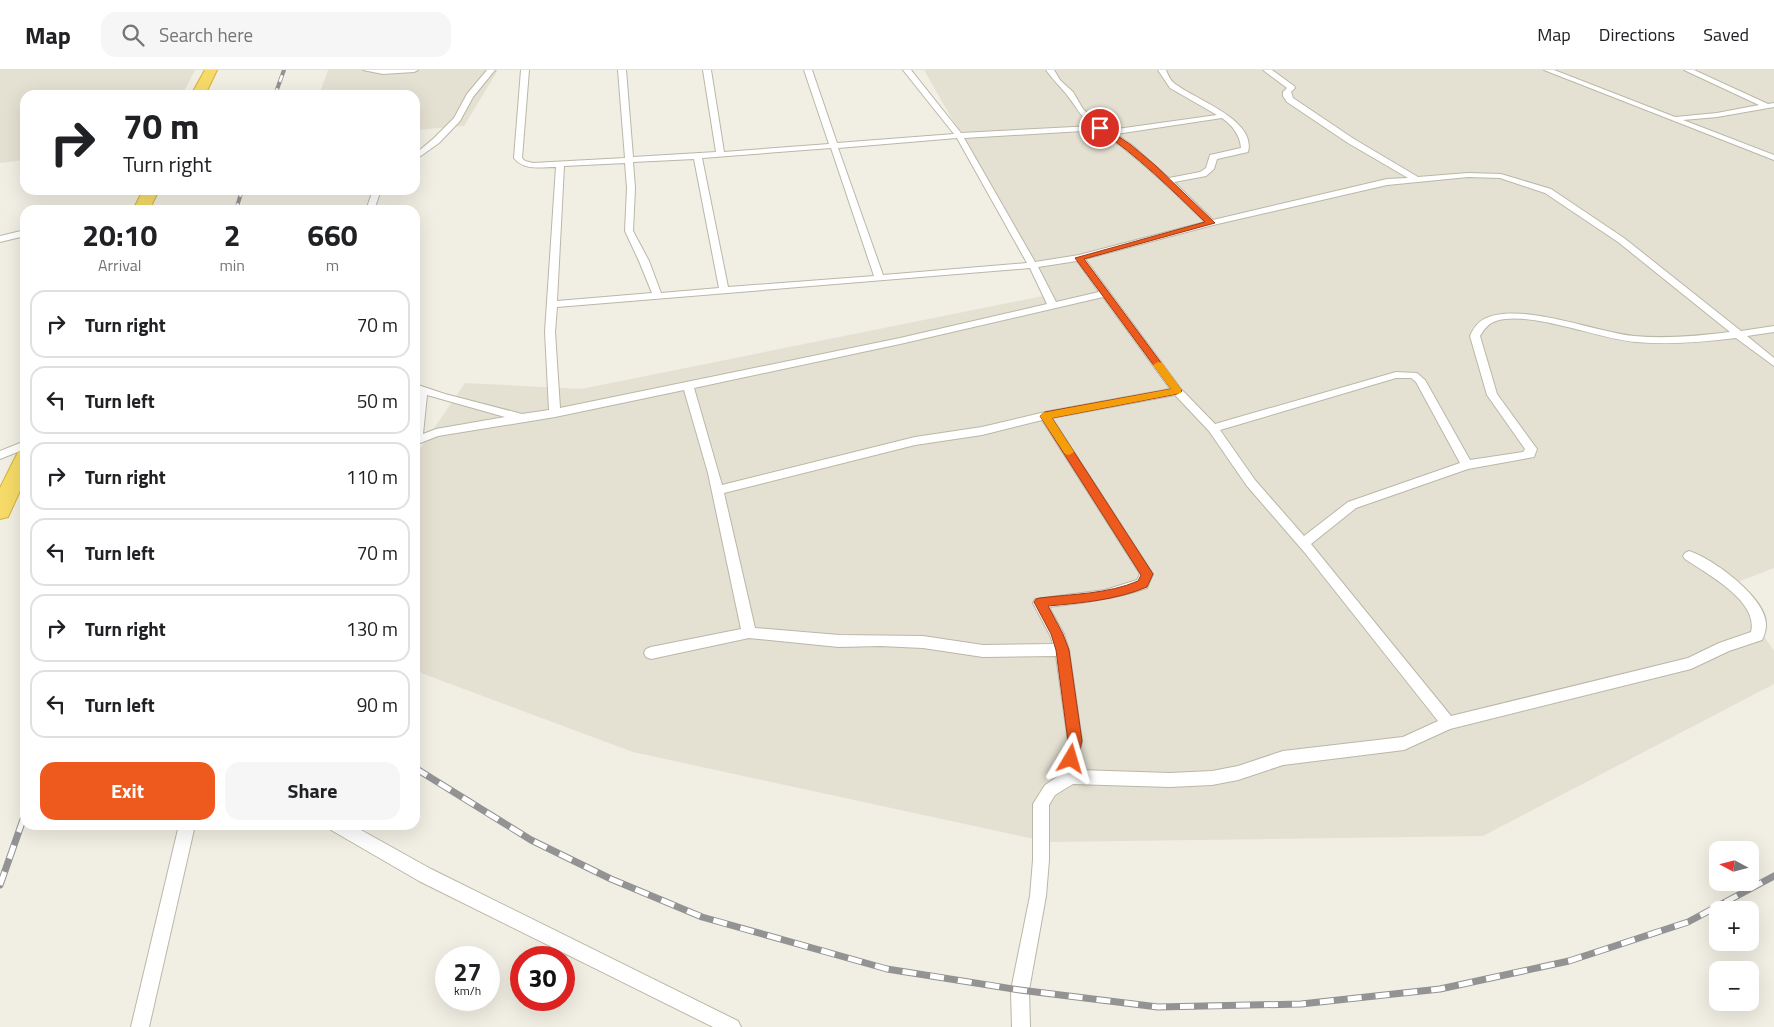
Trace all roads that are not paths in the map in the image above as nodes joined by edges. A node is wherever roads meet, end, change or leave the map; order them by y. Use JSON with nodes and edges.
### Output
{"nodes":[{"id":1,"x":211,"y":70,"type":"edge"},
{"id":2,"x":367,"y":70,"type":"edge"},
{"id":3,"x":414,"y":70,"type":"edge"},
{"id":4,"x":491,"y":70,"type":"edge"},
{"id":5,"x":525,"y":70,"type":"edge"},
{"id":6,"x":622,"y":70,"type":"edge"},
{"id":7,"x":707,"y":70,"type":"edge"},
{"id":8,"x":808,"y":70,"type":"edge"},
{"id":9,"x":907,"y":70,"type":"edge"},
{"id":10,"x":1050,"y":70,"type":"edge"},
{"id":11,"x":1162,"y":70,"type":"edge"},
{"id":12,"x":1268,"y":70,"type":"edge"},
{"id":13,"x":1548,"y":70,"type":"edge"},
{"id":14,"x":1688,"y":70,"type":"edge"},
{"id":15,"x":201,"y":90,"type":"edge"},
{"id":16,"x":1772,"y":107,"type":"edge"},
{"id":17,"x":1222,"y":116,"type":"junction"},
{"id":18,"x":1673,"y":118,"type":"junction"},
{"id":19,"x":1100,"y":128,"type":"junction"},
{"id":20,"x":1108,"y":133,"type":"junction"},
{"id":21,"x":960,"y":137,"type":"junction"},
{"id":22,"x":834,"y":145,"type":"junction"},
{"id":23,"x":420,"y":154,"type":"edge"},
{"id":24,"x":720,"y":154,"type":"junction"},
{"id":25,"x":698,"y":156,"type":"junction"},
{"id":26,"x":1774,"y":158,"type":"edge"},
{"id":27,"x":630,"y":159,"type":"junction"},
{"id":28,"x":560,"y":164,"type":"junction"},
{"id":29,"x":1416,"y":179,"type":"junction"},
{"id":30,"x":1167,"y":181,"type":"junction"},
{"id":31,"x":1210,"y":223,"type":"junction"},
{"id":32,"x":20,"y":234,"type":"edge"},
{"id":33,"x":0,"y":239,"type":"edge"},
{"id":34,"x":1079,"y":258,"type":"junction"},
{"id":35,"x":1033,"y":266,"type":"junction"},
{"id":36,"x":879,"y":278,"type":"junction"},
{"id":37,"x":724,"y":290,"type":"junction"},
{"id":38,"x":1106,"y":293,"type":"junction"},
{"id":39,"x":657,"y":295,"type":"junction"},
{"id":40,"x":552,"y":304,"type":"junction"},
{"id":41,"x":1053,"y":305,"type":"junction"},
{"id":42,"x":1774,"y":329,"type":"edge"},
{"id":43,"x":1738,"y":334,"type":"junction"},
{"id":44,"x":1774,"y":363,"type":"edge"},
{"id":45,"x":688,"y":386,"type":"junction"},
{"id":46,"x":420,"y":389,"type":"edge"},
{"id":47,"x":1177,"y":391,"type":"junction"},
{"id":48,"x":555,"y":413,"type":"junction"},
{"id":49,"x":1045,"y":416,"type":"junction"},
{"id":50,"x":522,"y":418,"type":"junction"},
{"id":51,"x":1213,"y":428,"type":"junction"},
{"id":52,"x":420,"y":439,"type":"edge"},
{"id":53,"x":20,"y":447,"type":"edge"},
{"id":54,"x":0,"y":455,"type":"edge"},
{"id":55,"x":1467,"y":465,"type":"junction"},
{"id":56,"x":20,"y":468,"type":"edge"},
{"id":57,"x":718,"y":490,"type":"junction"},
{"id":58,"x":0,"y":511,"type":"edge"},
{"id":59,"x":1302,"y":543,"type":"junction"},
{"id":60,"x":1689,"y":556,"type":"dead end"},
{"id":61,"x":749,"y":633,"type":"junction"},
{"id":62,"x":1062,"y":650,"type":"junction"},
{"id":63,"x":651,"y":654,"type":"dead end"},
{"id":64,"x":1448,"y":723,"type":"junction"},
{"id":65,"x":1071,"y":777,"type":"junction"},
{"id":66,"x":186,"y":830,"type":"edge"},
{"id":67,"x":346,"y":830,"type":"edge"},
{"id":68,"x":140,"y":1027,"type":"edge"},
{"id":69,"x":732,"y":1027,"type":"edge"},
{"id":70,"x":1020,"y":1027,"type":"edge"}],
"edges":[{"from":1,"to":15,"type":"highway"},
{"from":2,"to":3,"type":"street"},
{"from":4,"to":23,"type":"street"},
{"from":5,"to":28,"type":"street"},
{"from":6,"to":27,"type":"street"},
{"from":7,"to":24,"type":"street"},
{"from":8,"to":22,"type":"street"},
{"from":9,"to":21,"type":"street"},
{"from":10,"to":19,"type":"street"},
{"from":11,"to":17,"type":"street"},
{"from":12,"to":29,"type":"street"},
{"from":13,"to":18,"type":"street"},
{"from":14,"to":16,"type":"street"},
{"from":16,"to":18,"type":"street"},
{"from":17,"to":20,"type":"street"},
{"from":17,"to":30,"type":"street"},
{"from":18,"to":26,"type":"street"},
{"from":19,"to":20,"type":"street"},
{"from":19,"to":21,"type":"street"},
{"from":20,"to":30,"type":"street"},
{"from":21,"to":22,"type":"street"},
{"from":21,"to":35,"type":"street"},
{"from":22,"to":24,"type":"street"},
{"from":22,"to":36,"type":"street"},
{"from":24,"to":25,"type":"street"},
{"from":25,"to":27,"type":"street"},
{"from":25,"to":37,"type":"street"},
{"from":27,"to":28,"type":"street"},
{"from":27,"to":39,"type":"street"},
{"from":28,"to":40,"type":"street"},
{"from":29,"to":31,"type":"street"},
{"from":29,"to":43,"type":"street"},
{"from":30,"to":31,"type":"street"},
{"from":31,"to":34,"type":"street"},
{"from":32,"to":33,"type":"street"},
{"from":34,"to":35,"type":"street"},
{"from":34,"to":38,"type":"street"},
{"from":35,"to":36,"type":"street"},
{"from":35,"to":41,"type":"street"},
{"from":36,"to":37,"type":"street"},
{"from":37,"to":39,"type":"street"},
{"from":38,"to":41,"type":"street"},
{"from":38,"to":47,"type":"street"},
{"from":39,"to":40,"type":"street"},
{"from":40,"to":48,"type":"street"},
{"from":41,"to":45,"type":"street"},
{"from":42,"to":43,"type":"street"},
{"from":43,"to":44,"type":"street"},
{"from":43,"to":55,"type":"street"},
{"from":45,"to":48,"type":"street"},
{"from":45,"to":57,"type":"street"},
{"from":46,"to":50,"type":"street"},
{"from":47,"to":49,"type":"street"},
{"from":47,"to":51,"type":"street"},
{"from":48,"to":50,"type":"street"},
{"from":49,"to":57,"type":"street"},
{"from":49,"to":62,"type":"street"},
{"from":50,"to":52,"type":"street"},
{"from":51,"to":55,"type":"street"},
{"from":51,"to":59,"type":"street"},
{"from":53,"to":54,"type":"street"},
{"from":55,"to":59,"type":"street"},
{"from":56,"to":58,"type":"highway"},
{"from":57,"to":61,"type":"street"},
{"from":59,"to":64,"type":"street"},
{"from":60,"to":64,"type":"street"},
{"from":61,"to":62,"type":"street"},
{"from":61,"to":63,"type":"street"},
{"from":62,"to":65,"type":"street"},
{"from":64,"to":65,"type":"street"},
{"from":65,"to":70,"type":"street"},
{"from":66,"to":68,"type":"street"},
{"from":67,"to":69,"type":"street"}]}
